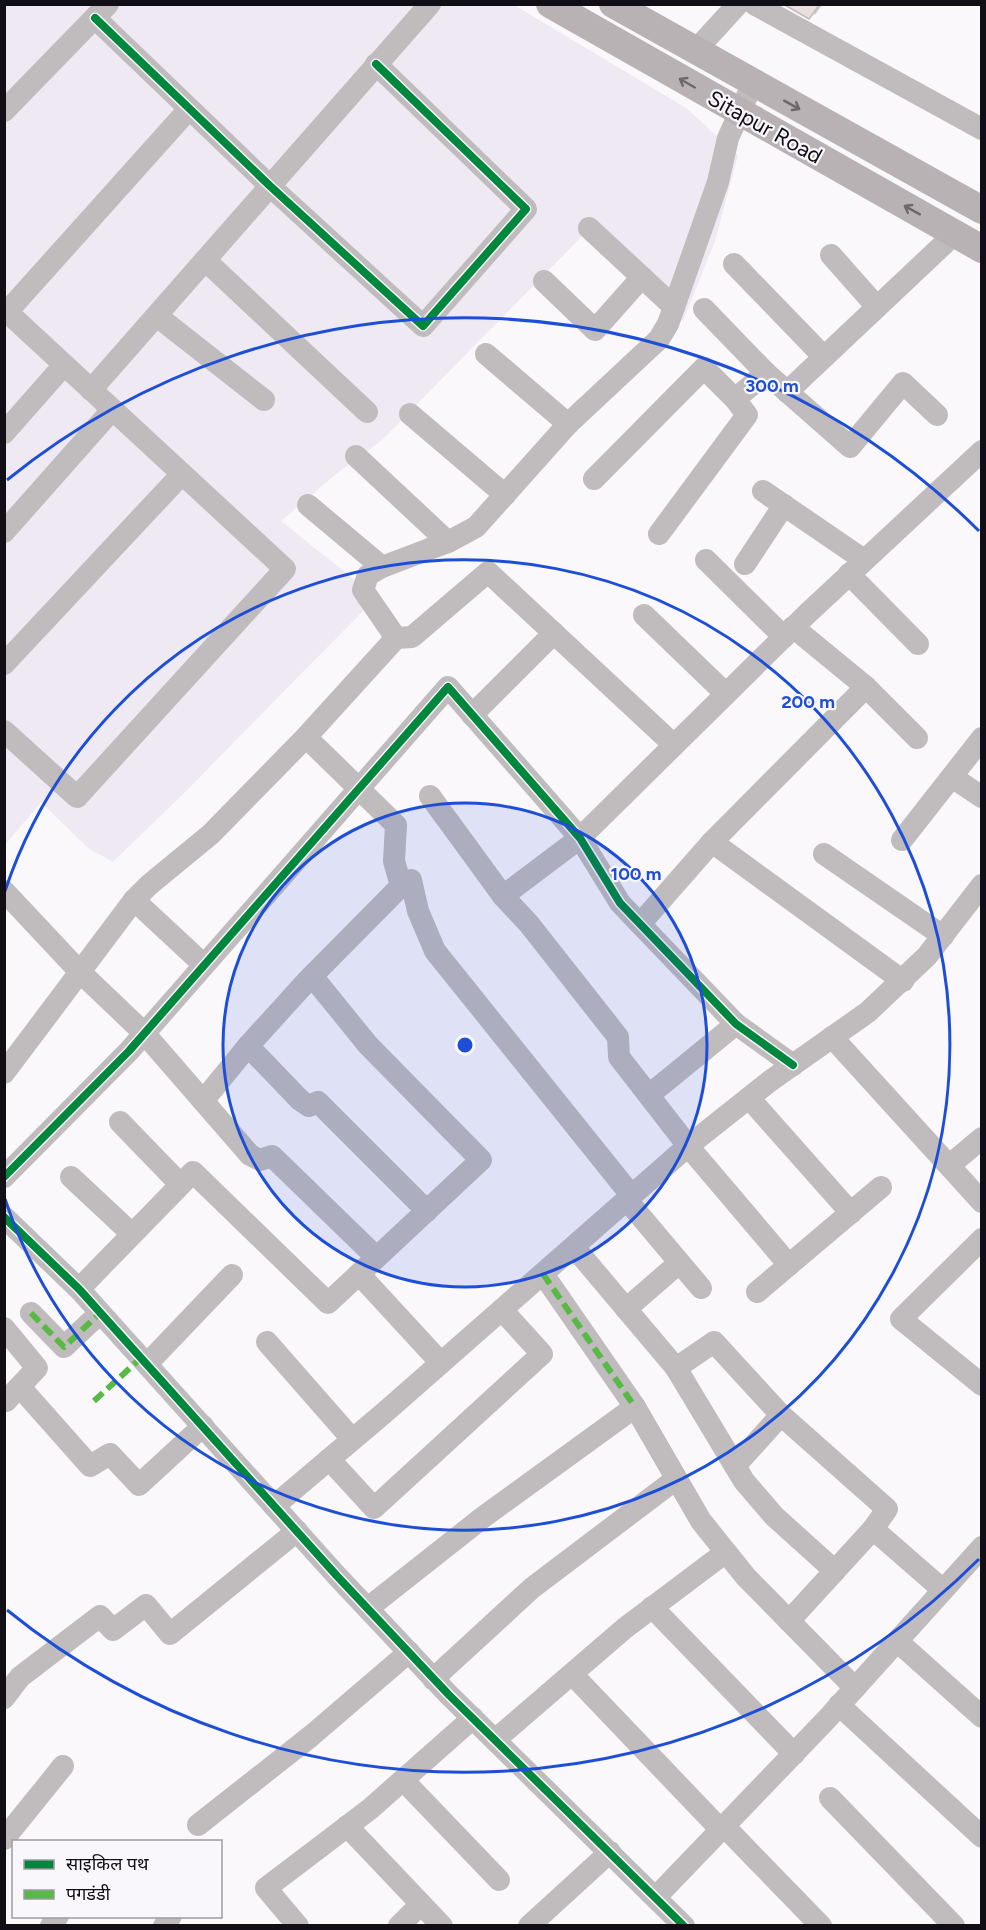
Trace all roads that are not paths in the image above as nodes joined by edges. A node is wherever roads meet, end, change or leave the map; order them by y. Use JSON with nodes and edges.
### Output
{"nodes":[{"id":1,"x":430,"y":4,"type":"edge"},
{"id":2,"x":549,"y":4,"type":"edge"},
{"id":3,"x":613,"y":4,"type":"edge"},
{"id":4,"x":738,"y":4,"type":"edge"},
{"id":5,"x":754,"y":4,"type":"edge"},
{"id":6,"x":101,"y":11,"type":"edge"},
{"id":7,"x":695,"y":51,"type":"junction"},
{"id":8,"x":376,"y":64,"type":"junction"},
{"id":9,"x":753,"y":83,"type":"junction"},
{"id":10,"x":189,"y":109,"type":"junction"},
{"id":11,"x":4,"y":111,"type":"edge"},
{"id":12,"x":738,"y":112,"type":"junction"},
{"id":13,"x":981,"y":129,"type":"edge"},
{"id":14,"x":270,"y":186,"type":"junction"},
{"id":15,"x":981,"y":210,"type":"edge"},
{"id":16,"x":589,"y":228,"type":"dead end"},
{"id":17,"x":950,"y":231,"type":"junction"},
{"id":18,"x":981,"y":249,"type":"edge"},
{"id":19,"x":831,"y":255,"type":"dead end"},
{"id":20,"x":206,"y":260,"type":"junction"},
{"id":21,"x":734,"y":264,"type":"dead end"},
{"id":22,"x":642,"y":277,"type":"junction"},
{"id":23,"x":544,"y":281,"type":"dead end"},
{"id":24,"x":674,"y":307,"type":"junction"},
{"id":25,"x":877,"y":307,"type":"junction"},
{"id":26,"x":704,"y":309,"type":"dead end"},
{"id":27,"x":6,"y":310,"type":"edge"},
{"id":28,"x":157,"y":316,"type":"junction"},
{"id":29,"x":486,"y":354,"type":"dead end"},
{"id":30,"x":824,"y":357,"type":"junction"},
{"id":31,"x":64,"y":365,"type":"junction"},
{"id":32,"x":766,"y":373,"type":"junction"},
{"id":33,"x":91,"y":390,"type":"junction"},
{"id":34,"x":787,"y":392,"type":"junction"},
{"id":35,"x":735,"y":399,"type":"junction"},
{"id":36,"x":264,"y":400,"type":"dead end"},
{"id":37,"x":112,"y":410,"type":"junction"},
{"id":38,"x":367,"y":412,"type":"dead end"},
{"id":39,"x":410,"y":414,"type":"dead end"},
{"id":40,"x":937,"y":415,"type":"dead end"},
{"id":41,"x":568,"y":424,"type":"junction"},
{"id":42,"x":4,"y":434,"type":"edge"},
{"id":43,"x":981,"y":452,"type":"edge"},
{"id":44,"x":356,"y":456,"type":"dead end"},
{"id":45,"x":182,"y":474,"type":"junction"},
{"id":46,"x":594,"y":478,"type":"dead end"},
{"id":47,"x":763,"y":491,"type":"dead end"},
{"id":48,"x":505,"y":495,"type":"junction"},
{"id":49,"x":308,"y":505,"type":"dead end"},
{"id":50,"x":784,"y":505,"type":"junction"},
{"id":51,"x":4,"y":532,"type":"edge"},
{"id":52,"x":659,"y":534,"type":"dead end"},
{"id":53,"x":448,"y":542,"type":"junction"},
{"id":54,"x":706,"y":561,"type":"dead end"},
{"id":55,"x":745,"y":564,"type":"dead end"},
{"id":56,"x":382,"y":567,"type":"junction"},
{"id":57,"x":857,"y":567,"type":"junction"},
{"id":58,"x":644,"y":615,"type":"dead end"},
{"id":59,"x":789,"y":632,"type":"junction"},
{"id":60,"x":554,"y":633,"type":"junction"},
{"id":61,"x":396,"y":638,"type":"junction"},
{"id":62,"x":918,"y":644,"type":"dead end"},
{"id":63,"x":4,"y":664,"type":"edge"},
{"id":64,"x":866,"y":687,"type":"junction"},
{"id":65,"x":726,"y":694,"type":"junction"},
{"id":66,"x":472,"y":715,"type":"junction"},
{"id":67,"x":4,"y":731,"type":"edge"},
{"id":68,"x":306,"y":737,"type":"junction"},
{"id":69,"x":917,"y":738,"type":"dead end"},
{"id":70,"x":981,"y":738,"type":"edge"},
{"id":71,"x":674,"y":745,"type":"junction"},
{"id":72,"x":952,"y":777,"type":"junction"},
{"id":73,"x":359,"y":789,"type":"junction"},
{"id":74,"x":430,"y":796,"type":"dead end"},
{"id":75,"x":981,"y":798,"type":"edge"},
{"id":76,"x":580,"y":838,"type":"junction"},
{"id":77,"x":902,"y":840,"type":"dead end"},
{"id":78,"x":712,"y":842,"type":"junction"},
{"id":79,"x":824,"y":854,"type":"dead end"},
{"id":80,"x":981,"y":885,"type":"edge"},
{"id":81,"x":401,"y":886,"type":"junction"},
{"id":82,"x":4,"y":891,"type":"edge"},
{"id":83,"x":503,"y":896,"type":"junction"},
{"id":84,"x":134,"y":900,"type":"junction"},
{"id":85,"x":640,"y":924,"type":"junction"},
{"id":86,"x":943,"y":936,"type":"junction"},
{"id":87,"x":204,"y":965,"type":"junction"},
{"id":88,"x":80,"y":972,"type":"junction"},
{"id":89,"x":312,"y":976,"type":"junction"},
{"id":90,"x":903,"y":981,"type":"junction"},
{"id":91,"x":736,"y":1024,"type":"junction"},
{"id":92,"x":144,"y":1033,"type":"junction"},
{"id":93,"x":832,"y":1037,"type":"junction"},
{"id":94,"x":248,"y":1046,"type":"junction"},
{"id":95,"x":793,"y":1065,"type":"junction"},
{"id":96,"x":4,"y":1072,"type":"edge"},
{"id":97,"x":649,"y":1095,"type":"junction"},
{"id":98,"x":749,"y":1098,"type":"junction"},
{"id":99,"x":203,"y":1101,"type":"junction"},
{"id":100,"x":120,"y":1122,"type":"dead end"},
{"id":101,"x":981,"y":1138,"type":"edge"},
{"id":102,"x":688,"y":1146,"type":"junction"},
{"id":103,"x":950,"y":1166,"type":"junction"},
{"id":104,"x":4,"y":1177,"type":"edge"},
{"id":105,"x":71,"y":1177,"type":"dead end"},
{"id":106,"x":180,"y":1185,"type":"junction"},
{"id":107,"x":881,"y":1187,"type":"dead end"},
{"id":108,"x":629,"y":1197,"type":"junction"},
{"id":109,"x":981,"y":1202,"type":"edge"},
{"id":110,"x":427,"y":1211,"type":"junction"},
{"id":111,"x":851,"y":1213,"type":"junction"},
{"id":112,"x":8,"y":1227,"type":"edge"},
{"id":113,"x":132,"y":1234,"type":"junction"},
{"id":114,"x":981,"y":1239,"type":"edge"},
{"id":115,"x":574,"y":1247,"type":"junction"},
{"id":116,"x":376,"y":1257,"type":"junction"},
{"id":117,"x":679,"y":1263,"type":"junction"},
{"id":118,"x":789,"y":1265,"type":"junction"},
{"id":119,"x":359,"y":1274,"type":"junction"},
{"id":120,"x":543,"y":1274,"type":"junction"},
{"id":121,"x":232,"y":1275,"type":"dead end"},
{"id":122,"x":701,"y":1288,"type":"dead end"},
{"id":123,"x":79,"y":1289,"type":"junction"},
{"id":124,"x":757,"y":1292,"type":"dead end"},
{"id":125,"x":626,"y":1309,"type":"junction"},
{"id":126,"x":502,"y":1310,"type":"junction"},
{"id":127,"x":100,"y":1312,"type":"junction"},
{"id":128,"x":31,"y":1313,"type":"dead end"},
{"id":129,"x":4,"y":1328,"type":"edge"},
{"id":130,"x":267,"y":1342,"type":"dead end"},
{"id":131,"x":441,"y":1363,"type":"junction"},
{"id":132,"x":147,"y":1364,"type":"junction"},
{"id":133,"x":676,"y":1368,"type":"junction"},
{"id":134,"x":979,"y":1378,"type":"edge"},
{"id":135,"x":13,"y":1394,"type":"edge"},
{"id":136,"x":635,"y":1407,"type":"junction"},
{"id":137,"x":781,"y":1415,"type":"junction"},
{"id":138,"x":203,"y":1426,"type":"junction"},
{"id":139,"x":352,"y":1439,"type":"junction"},
{"id":140,"x":329,"y":1459,"type":"junction"},
{"id":141,"x":735,"y":1466,"type":"junction"},
{"id":142,"x":676,"y":1479,"type":"junction"},
{"id":143,"x":274,"y":1506,"type":"junction"},
{"id":144,"x":873,"y":1529,"type":"junction"},
{"id":145,"x":297,"y":1531,"type":"junction"},
{"id":146,"x":726,"y":1552,"type":"junction"},
{"id":147,"x":979,"y":1554,"type":"edge"},
{"id":148,"x":835,"y":1571,"type":"junction"},
{"id":149,"x":942,"y":1590,"type":"junction"},
{"id":150,"x":652,"y":1607,"type":"junction"},
{"id":151,"x":368,"y":1608,"type":"junction"},
{"id":152,"x":789,"y":1621,"type":"junction"},
{"id":153,"x":897,"y":1641,"type":"junction"},
{"id":154,"x":409,"y":1652,"type":"junction"},
{"id":155,"x":572,"y":1674,"type":"junction"},
{"id":156,"x":433,"y":1679,"type":"junction"},
{"id":157,"x":855,"y":1688,"type":"junction"},
{"id":158,"x":4,"y":1698,"type":"edge"},
{"id":159,"x":839,"y":1706,"type":"junction"},
{"id":160,"x":981,"y":1717,"type":"edge"},
{"id":161,"x":473,"y":1718,"type":"junction"},
{"id":162,"x":495,"y":1740,"type":"junction"},
{"id":163,"x":794,"y":1754,"type":"junction"},
{"id":164,"x":63,"y":1767,"type":"dead end"},
{"id":165,"x":403,"y":1780,"type":"junction"},
{"id":166,"x":831,"y":1798,"type":"dead end"},
{"id":167,"x":198,"y":1825,"type":"dead end"},
{"id":168,"x":347,"y":1826,"type":"junction"},
{"id":169,"x":723,"y":1828,"type":"junction"},
{"id":170,"x":981,"y":1837,"type":"edge"},
{"id":171,"x":4,"y":1839,"type":"edge"},
{"id":172,"x":610,"y":1852,"type":"junction"},
{"id":173,"x":499,"y":1881,"type":"dead end"},
{"id":174,"x":656,"y":1897,"type":"junction"},
{"id":175,"x":421,"y":1904,"type":"junction"},
{"id":176,"x":672,"y":1921,"type":"edge"},
{"id":177,"x":298,"y":1926,"type":"edge"},
{"id":178,"x":399,"y":1926,"type":"edge"},
{"id":179,"x":442,"y":1926,"type":"edge"},
{"id":180,"x":529,"y":1926,"type":"edge"},
{"id":181,"x":821,"y":1926,"type":"edge"},
{"id":182,"x":954,"y":1926,"type":"edge"}],
"edges":[{"from":1,"to":8,"type":"street"},
{"from":12,"to":2,"type":"main road","name":"Sitapur Road","one_way":true},
{"from":3,"to":7,"type":"main road","name":"Sitapur Road"},
{"from":4,"to":7,"type":"street"},
{"from":5,"to":13,"type":"street"},
{"from":6,"to":10,"type":"street"},
{"from":6,"to":11,"type":"street"},
{"from":7,"to":9,"type":"main road","name":"Sitapur Road"},
{"from":8,"to":14,"type":"street"},
{"from":8,"to":14,"type":"street"},
{"from":9,"to":12,"type":"street"},
{"from":9,"to":15,"type":"main road","name":"Sitapur Road","one_way":true},
{"from":10,"to":14,"type":"street"},
{"from":10,"to":27,"type":"street"},
{"from":17,"to":12,"type":"main road","name":"Sitapur Road","one_way":true},
{"from":12,"to":24,"type":"street"},
{"from":14,"to":20,"type":"street"},
{"from":16,"to":22,"type":"street"},
{"from":17,"to":18,"type":"main road","name":"Sitapur Road"},
{"from":17,"to":25,"type":"street"},
{"from":19,"to":25,"type":"street"},
{"from":20,"to":28,"type":"street"},
{"from":20,"to":38,"type":"street"},
{"from":21,"to":30,"type":"street"},
{"from":22,"to":23,"type":"street"},
{"from":22,"to":24,"type":"street"},
{"from":24,"to":41,"type":"street"},
{"from":25,"to":30,"type":"street"},
{"from":26,"to":32,"type":"street"},
{"from":27,"to":31,"type":"street"},
{"from":28,"to":33,"type":"street"},
{"from":28,"to":36,"type":"street"},
{"from":29,"to":41,"type":"street"},
{"from":30,"to":34,"type":"street"},
{"from":31,"to":33,"type":"street"},
{"from":31,"to":42,"type":"street"},
{"from":32,"to":34,"type":"street"},
{"from":32,"to":35,"type":"street"},
{"from":33,"to":37,"type":"street"},
{"from":34,"to":40,"type":"street"},
{"from":35,"to":46,"type":"street"},
{"from":35,"to":52,"type":"street"},
{"from":37,"to":45,"type":"street"},
{"from":37,"to":51,"type":"street"},
{"from":39,"to":48,"type":"street"},
{"from":41,"to":48,"type":"street"},
{"from":43,"to":57,"type":"street"},
{"from":44,"to":53,"type":"street"},
{"from":45,"to":63,"type":"street"},
{"from":45,"to":67,"type":"street"},
{"from":47,"to":50,"type":"street"},
{"from":48,"to":53,"type":"street"},
{"from":49,"to":56,"type":"street"},
{"from":50,"to":55,"type":"street"},
{"from":50,"to":57,"type":"street"},
{"from":53,"to":56,"type":"street"},
{"from":54,"to":59,"type":"street"},
{"from":56,"to":61,"type":"street"},
{"from":57,"to":59,"type":"street"},
{"from":57,"to":62,"type":"street"},
{"from":58,"to":65,"type":"street"},
{"from":59,"to":64,"type":"street"},
{"from":59,"to":65,"type":"street"},
{"from":60,"to":61,"type":"street"},
{"from":60,"to":66,"type":"street"},
{"from":60,"to":71,"type":"street"},
{"from":61,"to":68,"type":"street"},
{"from":64,"to":69,"type":"street"},
{"from":64,"to":78,"type":"street"},
{"from":65,"to":71,"type":"street"},
{"from":66,"to":73,"type":"street"},
{"from":66,"to":76,"type":"street"},
{"from":68,"to":73,"type":"street"},
{"from":68,"to":84,"type":"street"},
{"from":70,"to":72,"type":"street"},
{"from":71,"to":76,"type":"street"},
{"from":72,"to":75,"type":"street"},
{"from":72,"to":77,"type":"street"},
{"from":73,"to":81,"type":"street"},
{"from":73,"to":87,"type":"street"},
{"from":74,"to":83,"type":"street"},
{"from":76,"to":83,"type":"street"},
{"from":76,"to":85,"type":"street"},
{"from":78,"to":85,"type":"street"},
{"from":78,"to":90,"type":"street"},
{"from":79,"to":86,"type":"street"},
{"from":80,"to":86,"type":"street"},
{"from":81,"to":89,"type":"street"},
{"from":81,"to":108,"type":"street"},
{"from":82,"to":88,"type":"street"},
{"from":83,"to":97,"type":"street"},
{"from":84,"to":87,"type":"street"},
{"from":84,"to":88,"type":"street"},
{"from":85,"to":91,"type":"street"},
{"from":86,"to":90,"type":"street"},
{"from":87,"to":92,"type":"street"},
{"from":88,"to":92,"type":"street"},
{"from":88,"to":96,"type":"street"},
{"from":89,"to":94,"type":"street"},
{"from":89,"to":110,"type":"street"},
{"from":90,"to":93,"type":"street"},
{"from":91,"to":95,"type":"street"},
{"from":91,"to":97,"type":"street"},
{"from":92,"to":99,"type":"street"},
{"from":92,"to":104,"type":"street"},
{"from":93,"to":95,"type":"street"},
{"from":93,"to":103,"type":"street"},
{"from":94,"to":99,"type":"street"},
{"from":94,"to":110,"type":"street"},
{"from":95,"to":98,"type":"street"},
{"from":97,"to":102,"type":"street"},
{"from":98,"to":102,"type":"street"},
{"from":98,"to":111,"type":"street"},
{"from":99,"to":116,"type":"street"},
{"from":100,"to":106,"type":"street"},
{"from":101,"to":103,"type":"street"},
{"from":102,"to":108,"type":"street"},
{"from":102,"to":118,"type":"street"},
{"from":103,"to":109,"type":"street"},
{"from":105,"to":113,"type":"street"},
{"from":106,"to":113,"type":"street"},
{"from":106,"to":119,"type":"street"},
{"from":107,"to":111,"type":"street"},
{"from":108,"to":115,"type":"street"},
{"from":108,"to":117,"type":"street"},
{"from":110,"to":116,"type":"street"},
{"from":111,"to":118,"type":"street"},
{"from":112,"to":123,"type":"street"},
{"from":113,"to":123,"type":"street"},
{"from":114,"to":134,"type":"street"},
{"from":115,"to":120,"type":"street"},
{"from":115,"to":125,"type":"street"},
{"from":116,"to":119,"type":"street"},
{"from":117,"to":122,"type":"street"},
{"from":117,"to":125,"type":"street"},
{"from":118,"to":124,"type":"street"},
{"from":119,"to":131,"type":"street"},
{"from":120,"to":126,"type":"street"},
{"from":120,"to":136,"type":"street"},
{"from":121,"to":132,"type":"street"},
{"from":123,"to":127,"type":"street"},
{"from":125,"to":133,"type":"street"},
{"from":126,"to":131,"type":"street"},
{"from":126,"to":140,"type":"street"},
{"from":127,"to":128,"type":"street"},
{"from":127,"to":132,"type":"street"},
{"from":129,"to":135,"type":"street"},
{"from":130,"to":139,"type":"street"},
{"from":131,"to":139,"type":"street"},
{"from":132,"to":138,"type":"street"},
{"from":133,"to":137,"type":"street"},
{"from":133,"to":141,"type":"street"},
{"from":135,"to":138,"type":"street"},
{"from":136,"to":142,"type":"street"},
{"from":136,"to":151,"type":"street"},
{"from":137,"to":141,"type":"street"},
{"from":137,"to":144,"type":"street"},
{"from":138,"to":143,"type":"street"},
{"from":139,"to":140,"type":"street"},
{"from":140,"to":143,"type":"street"},
{"from":141,"to":148,"type":"street"},
{"from":142,"to":146,"type":"street"},
{"from":142,"to":156,"type":"street"},
{"from":143,"to":145,"type":"street"},
{"from":144,"to":148,"type":"street"},
{"from":144,"to":149,"type":"street"},
{"from":145,"to":151,"type":"street"},
{"from":145,"to":158,"type":"street"},
{"from":146,"to":150,"type":"street"},
{"from":146,"to":152,"type":"street"},
{"from":147,"to":149,"type":"street"},
{"from":148,"to":152,"type":"street"},
{"from":149,"to":153,"type":"street"},
{"from":150,"to":155,"type":"street"},
{"from":150,"to":163,"type":"street"},
{"from":151,"to":154,"type":"street"},
{"from":152,"to":157,"type":"street"},
{"from":153,"to":157,"type":"street"},
{"from":153,"to":160,"type":"street"},
{"from":154,"to":156,"type":"street"},
{"from":154,"to":167,"type":"street"},
{"from":155,"to":162,"type":"street"},
{"from":155,"to":169,"type":"street"},
{"from":156,"to":161,"type":"street"},
{"from":157,"to":159,"type":"street"},
{"from":159,"to":163,"type":"street"},
{"from":159,"to":170,"type":"street"},
{"from":161,"to":162,"type":"street"},
{"from":161,"to":165,"type":"street"},
{"from":162,"to":172,"type":"street"},
{"from":163,"to":169,"type":"street"},
{"from":164,"to":171,"type":"street"},
{"from":165,"to":168,"type":"street"},
{"from":165,"to":173,"type":"street"},
{"from":166,"to":182,"type":"street"},
{"from":168,"to":175,"type":"street"},
{"from":168,"to":177,"type":"street"},
{"from":169,"to":174,"type":"street"},
{"from":169,"to":181,"type":"street"},
{"from":172,"to":174,"type":"street"},
{"from":172,"to":180,"type":"street"},
{"from":174,"to":176,"type":"street"},
{"from":175,"to":178,"type":"street"},
{"from":175,"to":179,"type":"street"}]}
